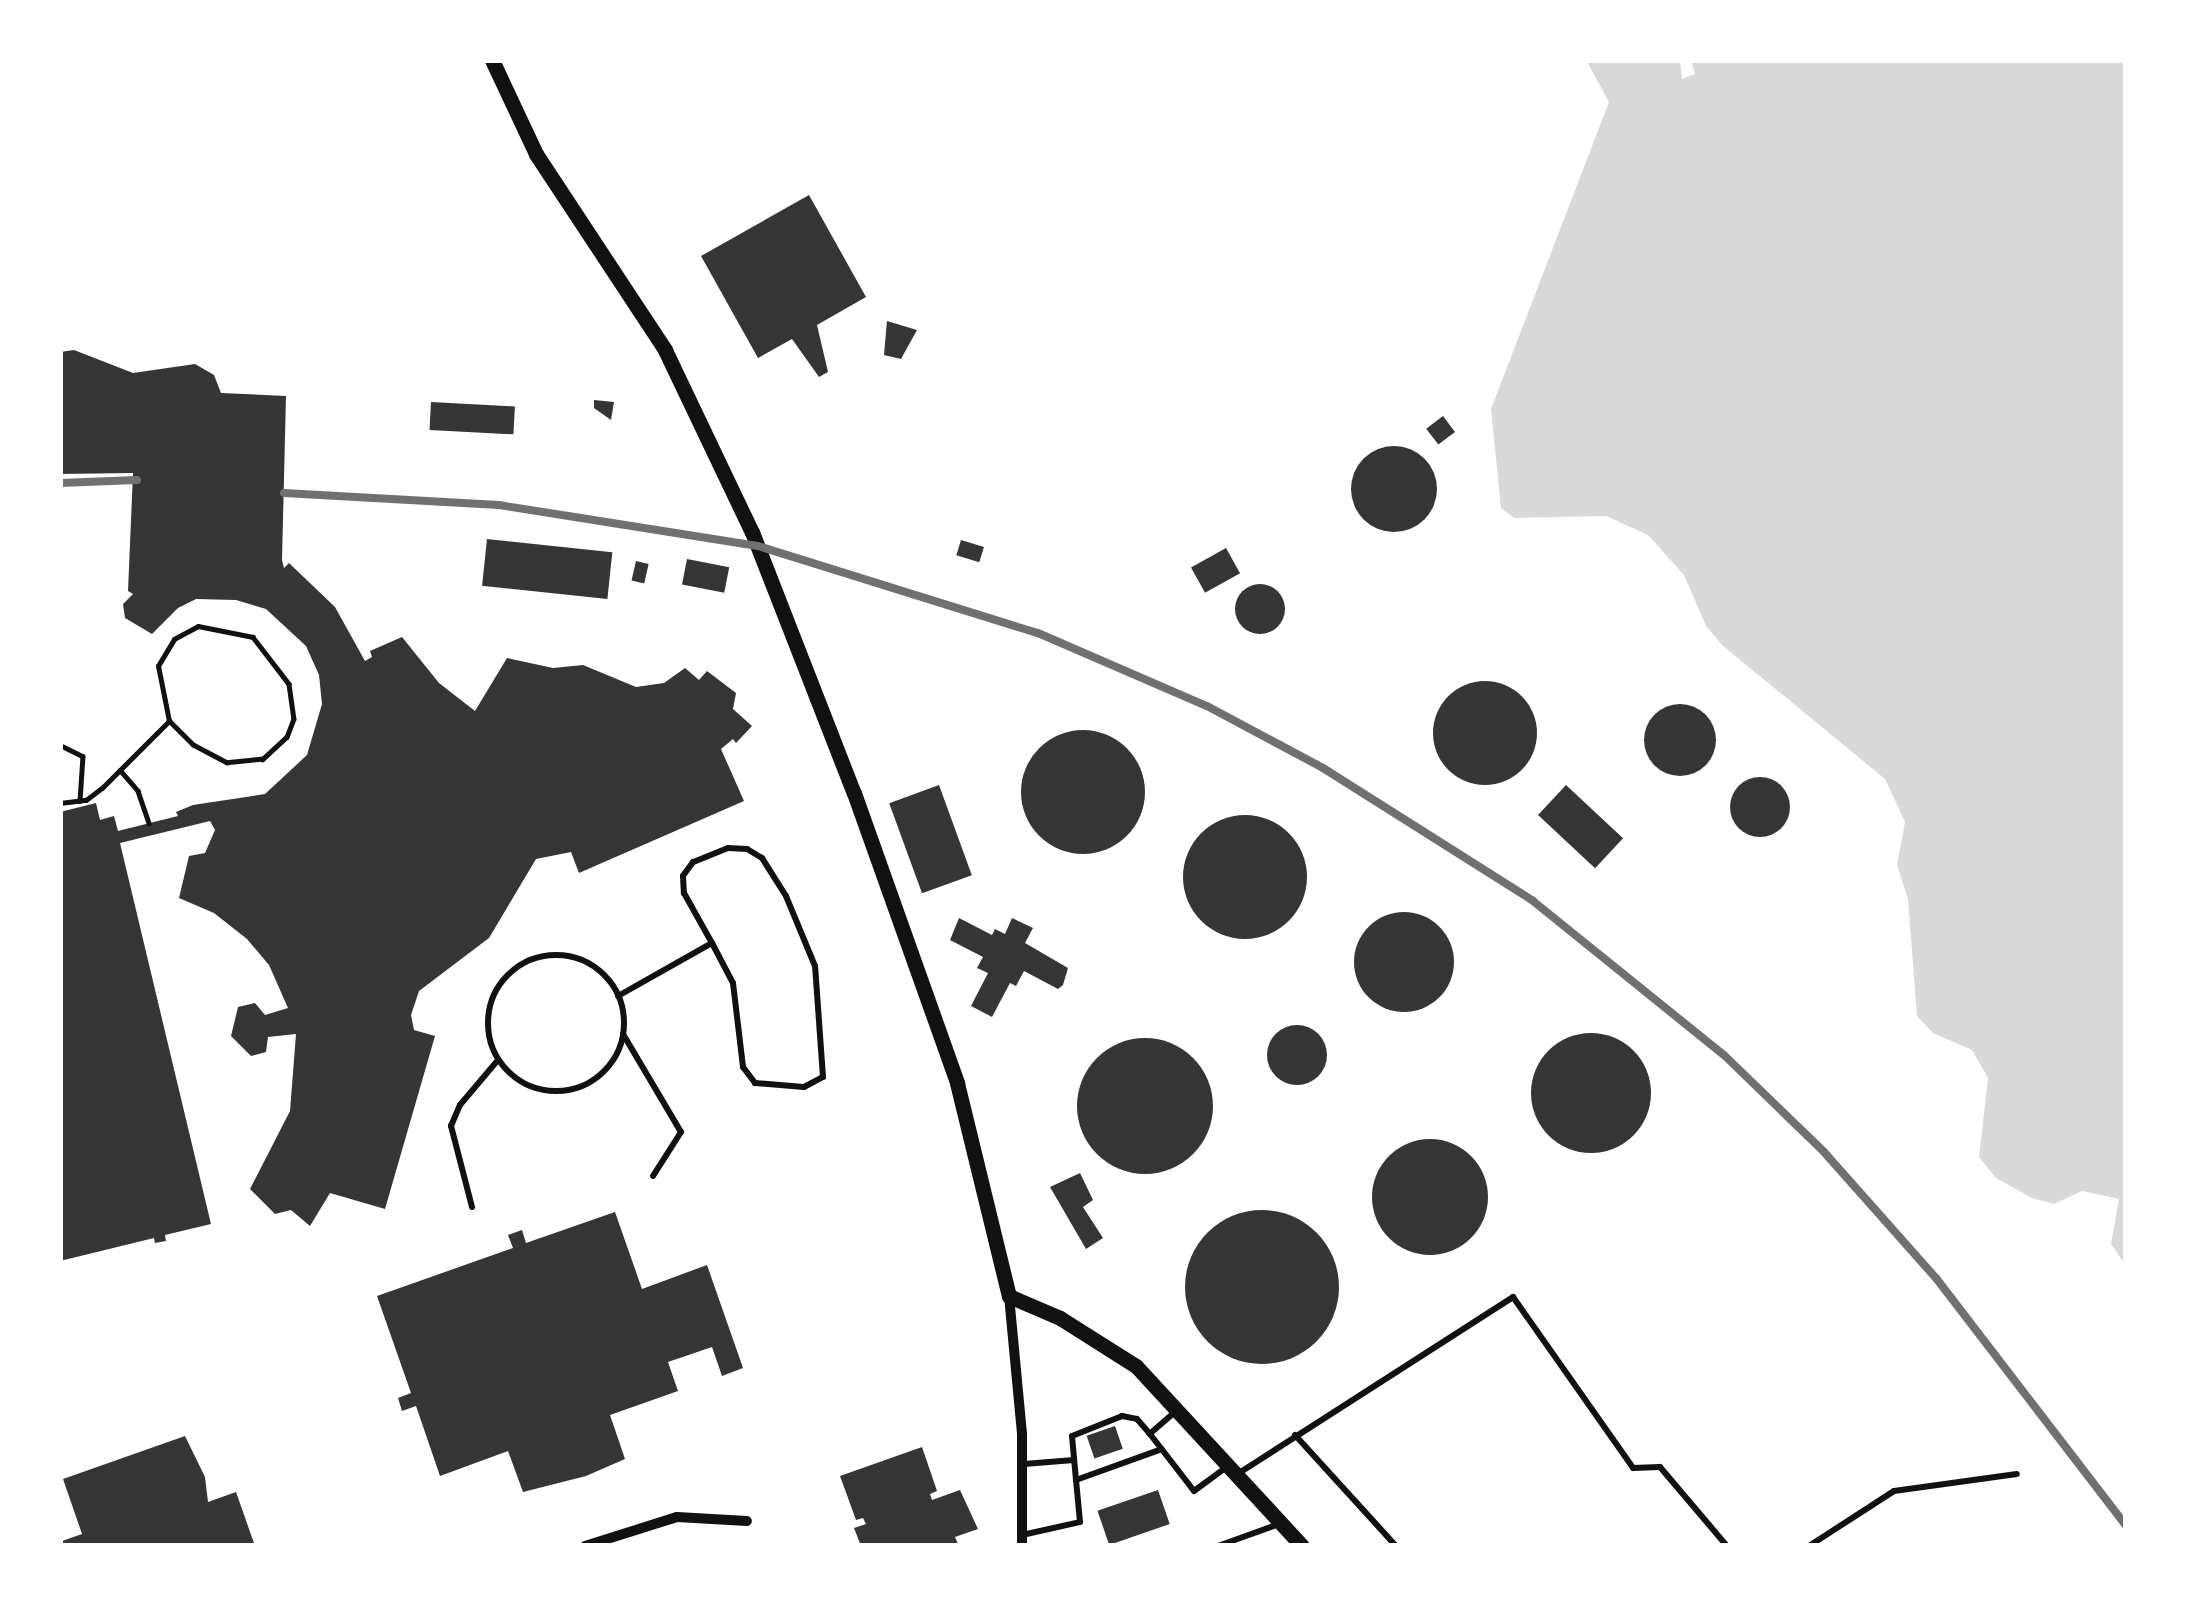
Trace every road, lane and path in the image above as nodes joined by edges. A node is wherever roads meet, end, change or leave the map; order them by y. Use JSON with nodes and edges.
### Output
{"nodes":[{"id":1,"x":492,"y":60,"type":"edge"},
{"id":2,"x":169,"y":721,"type":"junction"},
{"id":3,"x":60,"y":746,"type":"edge"},
{"id":4,"x":120,"y":770,"type":"junction"},
{"id":5,"x":80,"y":801,"type":"junction"},
{"id":6,"x":60,"y":803,"type":"edge"},
{"id":7,"x":148,"y":823,"type":"dead end"},
{"id":8,"x":712,"y":943,"type":"junction"},
{"id":9,"x":618,"y":996,"type":"junction"},
{"id":10,"x":623,"y":1034,"type":"junction"},
{"id":11,"x":498,"y":1060,"type":"junction"},
{"id":12,"x":653,"y":1176,"type":"dead end"},
{"id":13,"x":472,"y":1207,"type":"dead end"},
{"id":14,"x":1009,"y":1296,"type":"junction"},
{"id":15,"x":1179,"y":1408,"type":"junction"},
{"id":16,"x":1150,"y":1433,"type":"junction"},
{"id":17,"x":1294,"y":1435,"type":"junction"},
{"id":18,"x":1162,"y":1449,"type":"junction"},
{"id":19,"x":1074,"y":1460,"type":"junction"},
{"id":20,"x":1023,"y":1464,"type":"junction"},
{"id":21,"x":1235,"y":1468,"type":"junction"},
{"id":22,"x":2017,"y":1474,"type":"dead end"},
{"id":23,"x":1076,"y":1480,"type":"junction"},
{"id":24,"x":747,"y":1521,"type":"dead end"},
{"id":25,"x":1283,"y":1523,"type":"junction"},
{"id":26,"x":1022,"y":1540,"type":"edge"},
{"id":27,"x":585,"y":1546,"type":"edge"},
{"id":28,"x":1218,"y":1546,"type":"edge"},
{"id":29,"x":1302,"y":1546,"type":"edge"},
{"id":30,"x":1396,"y":1546,"type":"edge"},
{"id":31,"x":1727,"y":1546,"type":"edge"},
{"id":32,"x":1809,"y":1546,"type":"edge"}],
"edges":[{"from":1,"to":14,"type":"main road"},
{"from":2,"to":2,"type":"path"},
{"from":2,"to":4,"type":"path"},
{"from":3,"to":5,"type":"path"},
{"from":4,"to":5,"type":"path"},
{"from":4,"to":7,"type":"path"},
{"from":5,"to":6,"type":"path"},
{"from":8,"to":8,"type":"lane"},
{"from":8,"to":9,"type":"lane"},
{"from":9,"to":10,"type":"lane"},
{"from":9,"to":11,"type":"lane"},
{"from":10,"to":11,"type":"lane"},
{"from":10,"to":12,"type":"lane"},
{"from":11,"to":13,"type":"lane"},
{"from":14,"to":15,"type":"main road"},
{"from":14,"to":20,"type":"street"},
{"from":15,"to":16,"type":"lane"},
{"from":15,"to":21,"type":"main road"},
{"from":16,"to":18,"type":"lane"},
{"from":16,"to":19,"type":"lane"},
{"from":17,"to":21,"type":"lane"},
{"from":17,"to":30,"type":"lane"},
{"from":17,"to":31,"type":"lane"},
{"from":18,"to":21,"type":"lane"},
{"from":18,"to":23,"type":"lane"},
{"from":19,"to":20,"type":"lane"},
{"from":19,"to":23,"type":"lane"},
{"from":20,"to":26,"type":"street"},
{"from":21,"to":25,"type":"main road"},
{"from":22,"to":32,"type":"lane"},
{"from":23,"to":26,"type":"lane"},
{"from":24,"to":27,"type":"street"},
{"from":25,"to":28,"type":"lane"},
{"from":25,"to":29,"type":"main road"}]}
